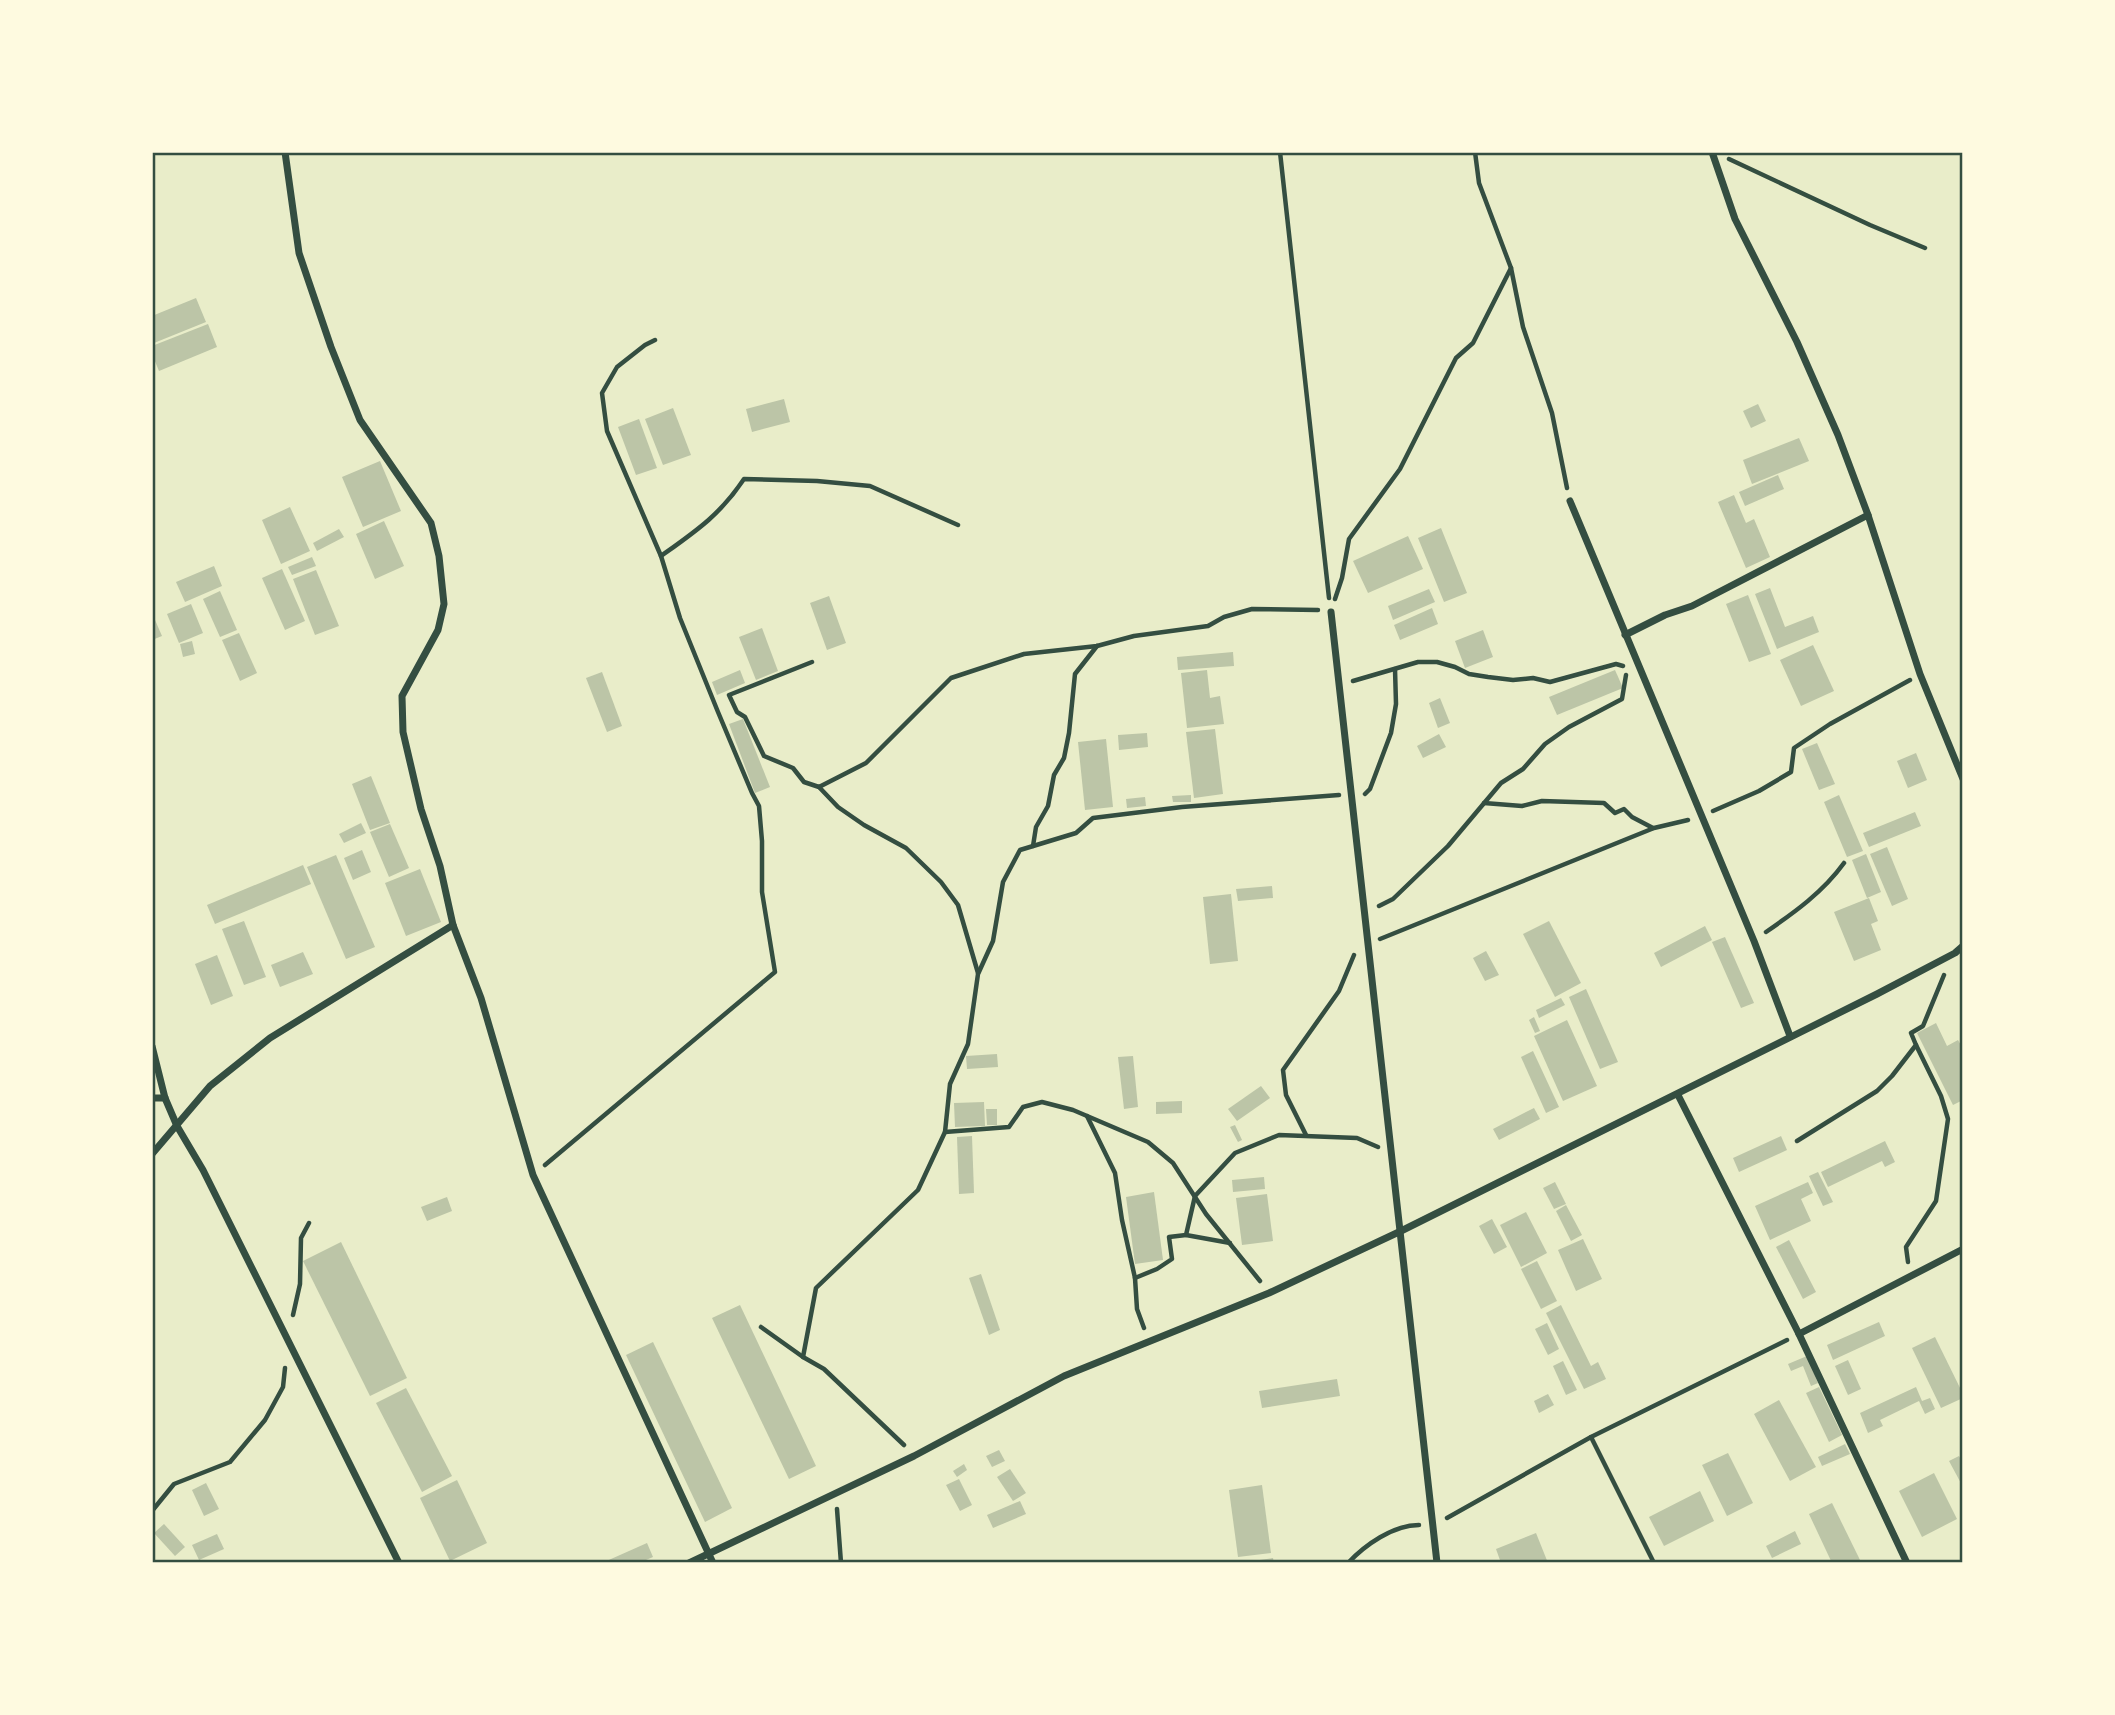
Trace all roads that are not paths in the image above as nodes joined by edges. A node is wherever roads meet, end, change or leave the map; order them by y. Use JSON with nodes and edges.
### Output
{"nodes":[{"id":1,"x":285,"y":152,"type":"edge"},
{"id":2,"x":1712,"y":152,"type":"edge"},
{"id":3,"x":1570,"y":501,"type":"road end"},
{"id":4,"x":1868,"y":515,"type":"junction"},
{"id":5,"x":1331,"y":612,"type":"road end"},
{"id":6,"x":1625,"y":635,"type":"junction"},
{"id":7,"x":1963,"y":779,"type":"edge"},
{"id":8,"x":453,"y":925,"type":"junction"},
{"id":9,"x":1963,"y":946,"type":"edge"},
{"id":10,"x":1790,"y":1035,"type":"junction"},
{"id":11,"x":152,"y":1046,"type":"edge"},
{"id":12,"x":1678,"y":1095,"type":"junction"},
{"id":13,"x":152,"y":1098,"type":"edge"},
{"id":14,"x":165,"y":1098,"type":"junction"},
{"id":15,"x":177,"y":1126,"type":"junction"},
{"id":16,"x":152,"y":1154,"type":"edge"},
{"id":17,"x":1401,"y":1231,"type":"junction"},
{"id":18,"x":1963,"y":1249,"type":"edge"},
{"id":19,"x":1799,"y":1334,"type":"junction"},
{"id":20,"x":707,"y":1552,"type":"junction"},
{"id":21,"x":399,"y":1563,"type":"edge"},
{"id":22,"x":689,"y":1563,"type":"edge"},
{"id":23,"x":713,"y":1563,"type":"edge"},
{"id":24,"x":1437,"y":1563,"type":"edge"},
{"id":25,"x":1907,"y":1563,"type":"edge"}],
"edges":[{"from":1,"to":8,"type":"street"},
{"from":2,"to":4,"type":"street"},
{"from":3,"to":6,"type":"street"},
{"from":4,"to":6,"type":"street"},
{"from":4,"to":7,"type":"street"},
{"from":5,"to":17,"type":"street"},
{"from":6,"to":10,"type":"street"},
{"from":8,"to":15,"type":"street"},
{"from":8,"to":20,"type":"street"},
{"from":9,"to":10,"type":"street"},
{"from":10,"to":12,"type":"street"},
{"from":11,"to":14,"type":"street"},
{"from":12,"to":17,"type":"street"},
{"from":12,"to":19,"type":"street"},
{"from":13,"to":14,"type":"street"},
{"from":14,"to":15,"type":"street"},
{"from":15,"to":16,"type":"street"},
{"from":15,"to":21,"type":"street"},
{"from":17,"to":20,"type":"street"},
{"from":17,"to":24,"type":"street"},
{"from":18,"to":19,"type":"street"},
{"from":19,"to":25,"type":"street"},
{"from":20,"to":22,"type":"street"},
{"from":20,"to":23,"type":"street"}]}
